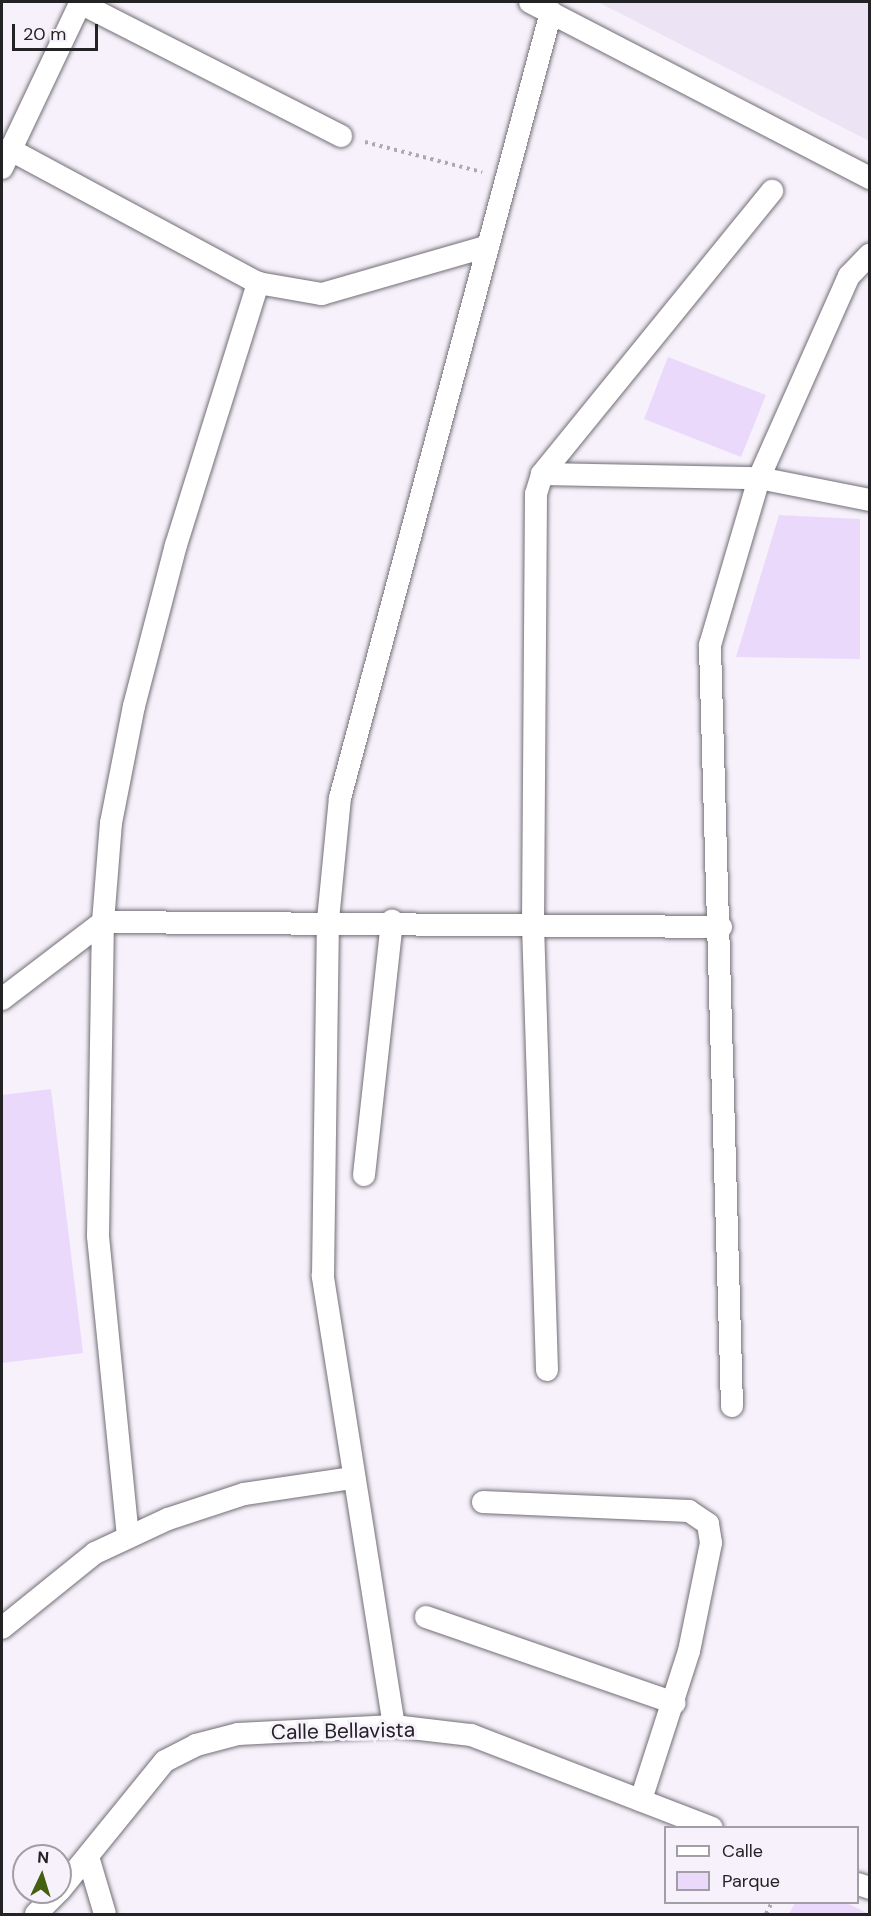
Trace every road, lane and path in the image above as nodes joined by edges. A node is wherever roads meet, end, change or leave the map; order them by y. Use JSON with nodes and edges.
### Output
{"nodes":[{"id":1,"x":80,"y":2,"type":"edge"},
{"id":2,"x":530,"y":2,"type":"edge"},
{"id":3,"x":550,"y":12,"type":"junction"},
{"id":4,"x":341,"y":136,"type":"joint"},
{"id":5,"x":5,"y":158,"type":"edge"},
{"id":6,"x":870,"y":178,"type":"edge"},
{"id":7,"x":510,"y":180,"type":"junction"},
{"id":8,"x":772,"y":191,"type":"dead end"},
{"id":9,"x":488,"y":246,"type":"junction"},
{"id":10,"x":870,"y":254,"type":"edge"},
{"id":11,"x":258,"y":283,"type":"junction"},
{"id":12,"x":542,"y":474,"type":"junction"},
{"id":13,"x":759,"y":478,"type":"junction"},
{"id":14,"x":870,"y":500,"type":"edge"},
{"id":15,"x":328,"y":920,"type":"junction"},
{"id":16,"x":392,"y":921,"type":"junction"},
{"id":17,"x":103,"y":922,"type":"junction"},
{"id":18,"x":533,"y":923,"type":"junction"},
{"id":19,"x":721,"y":927,"type":"junction"},
{"id":20,"x":2,"y":999,"type":"edge"},
{"id":21,"x":364,"y":1175,"type":"dead end"},
{"id":22,"x":547,"y":1370,"type":"dead end"},
{"id":23,"x":732,"y":1406,"type":"dead end"},
{"id":24,"x":353,"y":1478,"type":"junction"},
{"id":25,"x":483,"y":1502,"type":"dead end"},
{"id":26,"x":128,"y":1538,"type":"junction"},
{"id":27,"x":426,"y":1617,"type":"dead end"},
{"id":28,"x":2,"y":1628,"type":"edge"},
{"id":29,"x":675,"y":1703,"type":"junction"},
{"id":30,"x":394,"y":1726,"type":"junction"},
{"id":31,"x":641,"y":1800,"type":"junction"},
{"id":32,"x":709,"y":1826,"type":"edge"},
{"id":33,"x":89,"y":1860,"type":"junction"},
{"id":34,"x":72,"y":1878,"type":"edge"},
{"id":35,"x":105,"y":1914,"type":"edge"}],
"edges":[{"from":1,"to":4,"type":"street"},
{"from":1,"to":5,"type":"street"},
{"from":2,"to":3,"type":"street"},
{"from":3,"to":6,"type":"street"},
{"from":3,"to":7,"type":"street"},
{"from":4,"to":7,"type":"path"},
{"from":5,"to":11,"type":"street"},
{"from":7,"to":9,"type":"street"},
{"from":8,"to":12,"type":"street"},
{"from":9,"to":11,"type":"street"},
{"from":9,"to":15,"type":"street"},
{"from":10,"to":13,"type":"street"},
{"from":11,"to":17,"type":"street"},
{"from":12,"to":13,"type":"street"},
{"from":12,"to":18,"type":"street"},
{"from":13,"to":14,"type":"street"},
{"from":13,"to":19,"type":"street"},
{"from":15,"to":16,"type":"street"},
{"from":15,"to":17,"type":"street"},
{"from":15,"to":24,"type":"street"},
{"from":16,"to":18,"type":"street"},
{"from":16,"to":21,"type":"street"},
{"from":17,"to":20,"type":"street"},
{"from":17,"to":26,"type":"street"},
{"from":18,"to":19,"type":"street"},
{"from":18,"to":22,"type":"street"},
{"from":19,"to":23,"type":"street"},
{"from":24,"to":26,"type":"street"},
{"from":24,"to":30,"type":"street"},
{"from":25,"to":29,"type":"street"},
{"from":26,"to":28,"type":"street"},
{"from":27,"to":29,"type":"street"},
{"from":29,"to":31,"type":"street"},
{"from":30,"to":31,"type":"street","name":"Calle Bellavista"},
{"from":30,"to":33,"type":"street","name":"Calle Bellavista"},
{"from":31,"to":32,"type":"street","name":"Calle Bellavista"},
{"from":33,"to":34,"type":"street","name":"Calle Bellavista"},
{"from":33,"to":35,"type":"street"}]}
